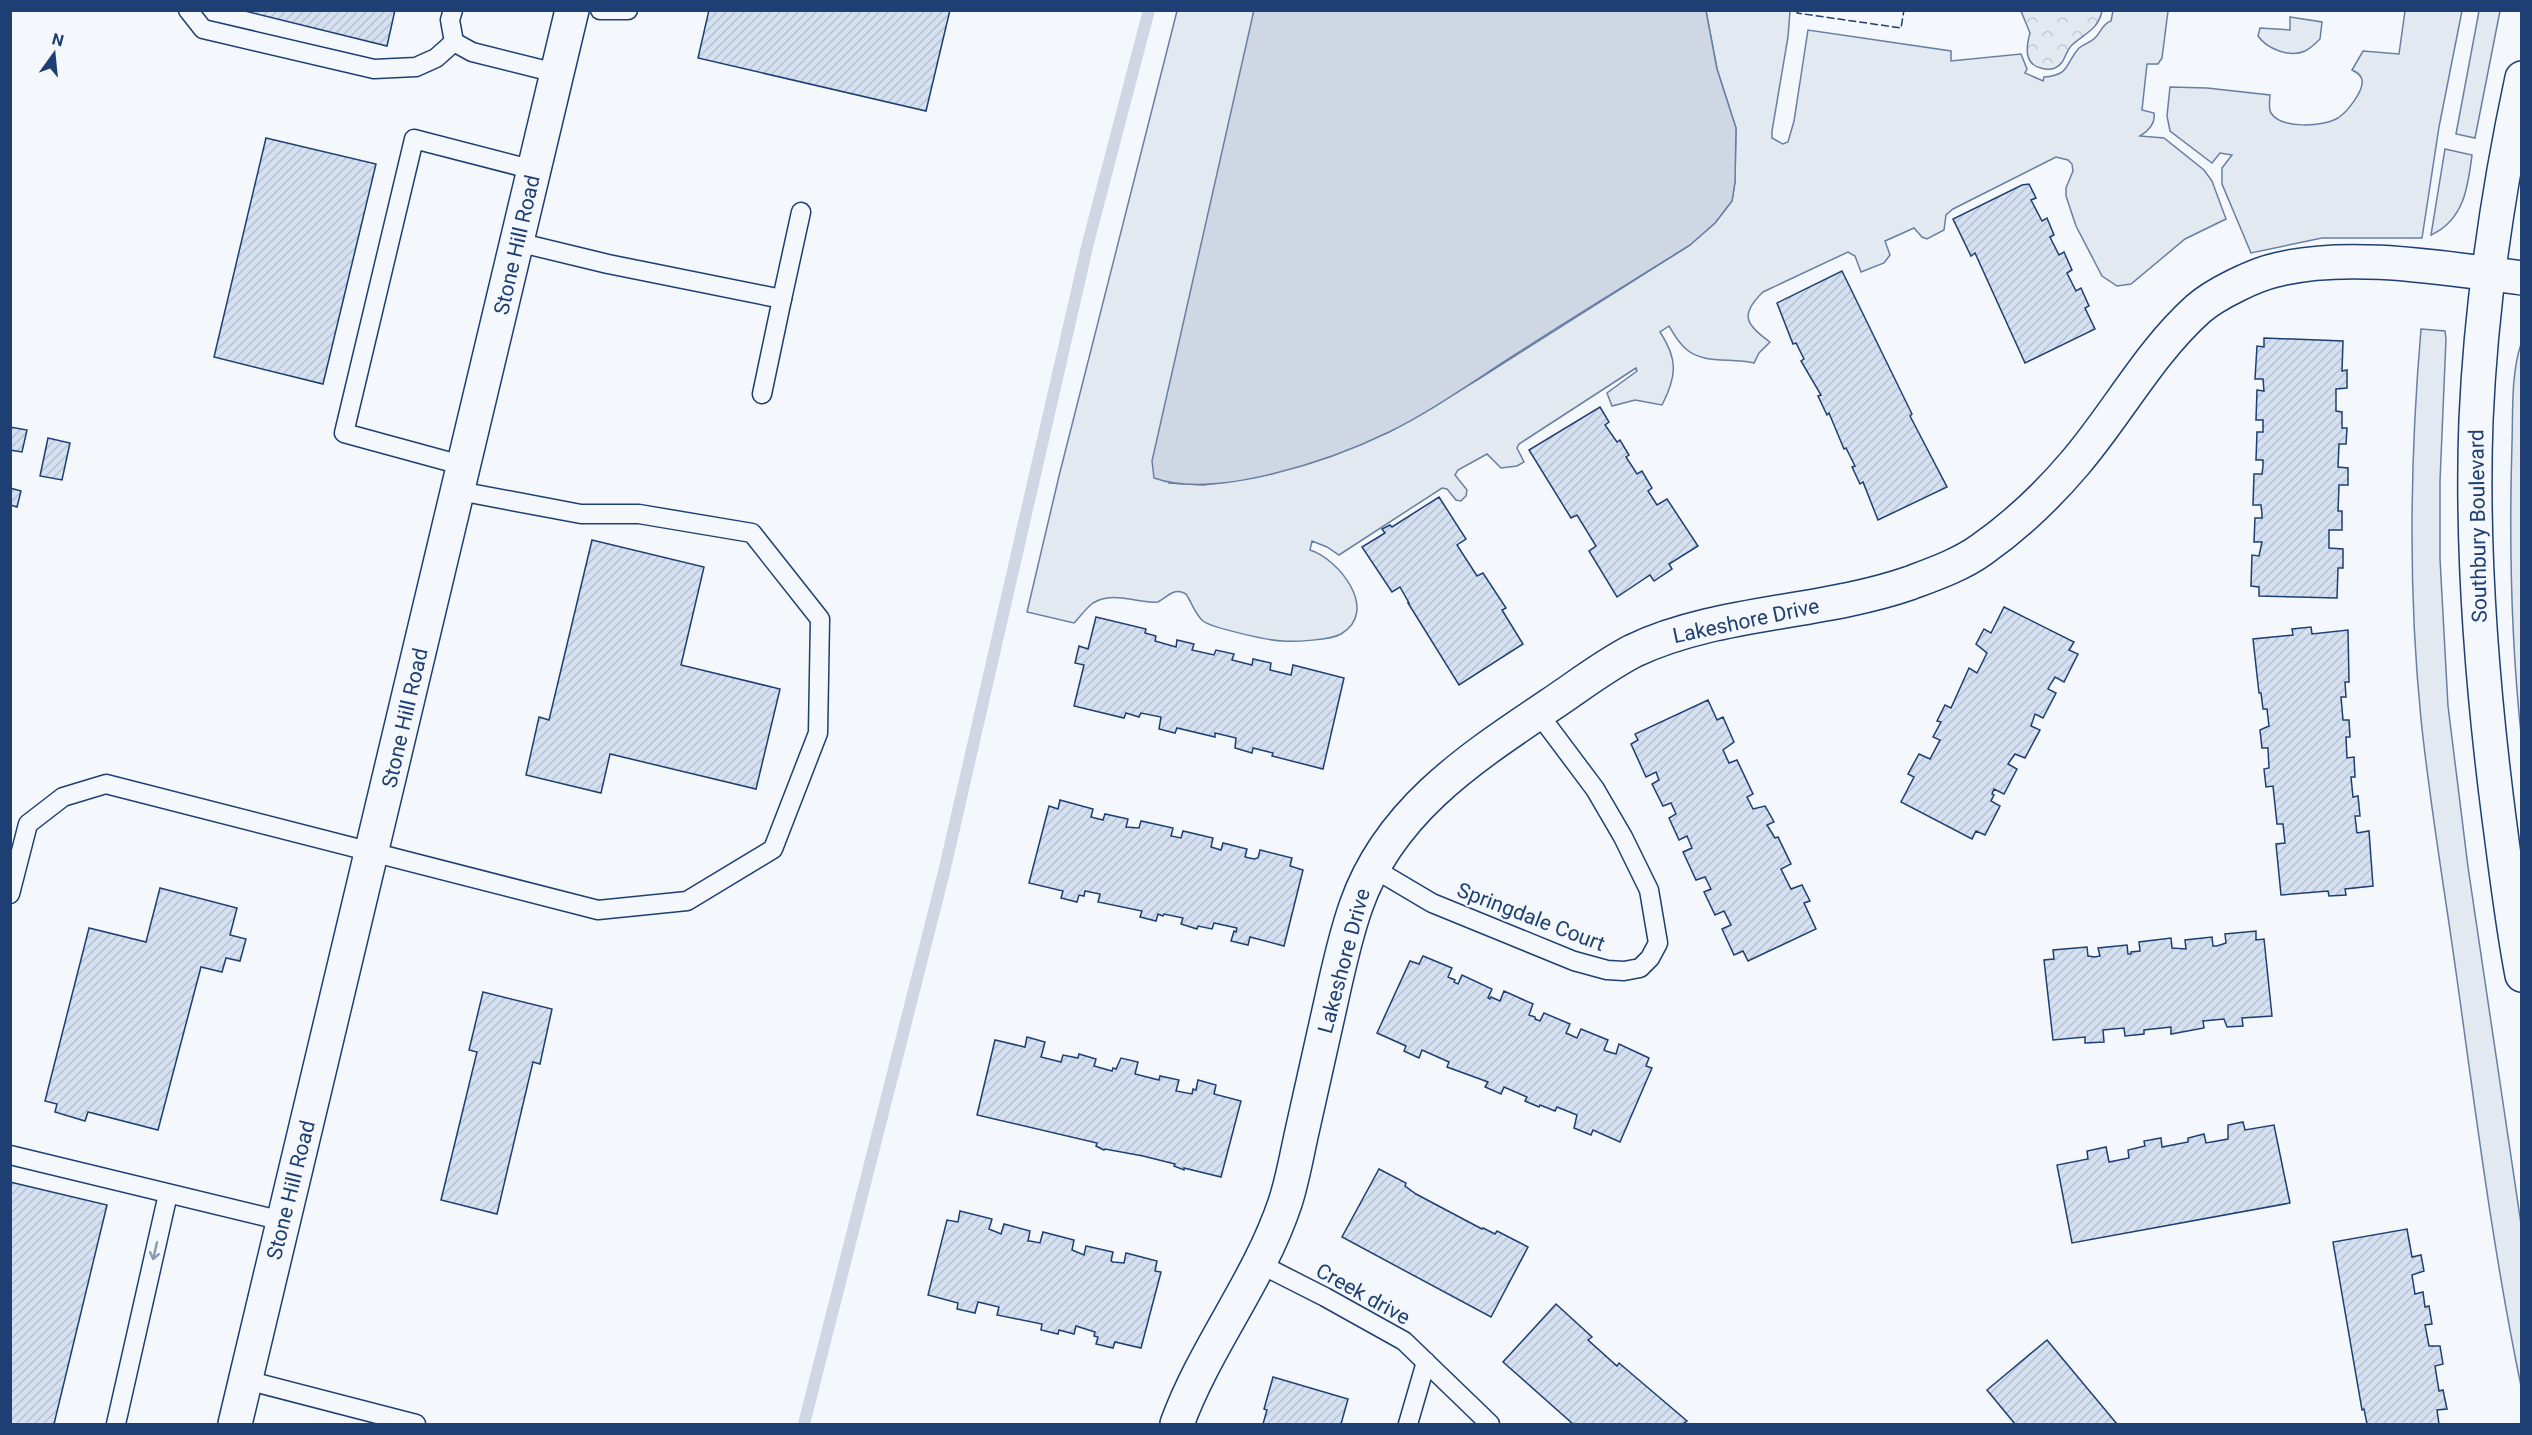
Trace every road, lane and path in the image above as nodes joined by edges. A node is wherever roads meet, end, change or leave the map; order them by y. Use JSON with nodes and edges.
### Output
{"nodes":[{"id":1,"x":188,"y":10,"type":"edge"},
{"id":2,"x":453,"y":10,"type":"edge"},
{"id":3,"x":572,"y":10,"type":"edge"},
{"id":4,"x":600,"y":10,"type":"edge"},
{"id":5,"x":628,"y":10,"type":"edge"},
{"id":6,"x":454,"y":42,"type":"junction"},
{"id":7,"x":556,"y":73,"type":"junction"},
{"id":8,"x":2522,"y":78,"type":"edge"},
{"id":9,"x":534,"y":170,"type":"junction"},
{"id":10,"x":801,"y":212,"type":"dead end"},
{"id":11,"x":517,"y":242,"type":"junction"},
{"id":12,"x":2489,"y":274,"type":"junction"},
{"id":13,"x":2522,"y":278,"type":"edge"},
{"id":14,"x":782,"y":299,"type":"junction"},
{"id":15,"x":762,"y":394,"type":"dead end"},
{"id":16,"x":462,"y":479,"type":"junction"},
{"id":17,"x":1538,"y":713,"type":"junction"},
{"id":18,"x":373,"y":853,"type":"junction"},
{"id":19,"x":1374,"y":868,"type":"junction"},
{"id":20,"x":10,"y":894,"type":"edge"},
{"id":21,"x":2522,"y":975,"type":"edge"},
{"id":22,"x":10,"y":1155,"type":"edge"},
{"id":23,"x":168,"y":1194,"type":"junction"},
{"id":24,"x":283,"y":1221,"type":"junction"},
{"id":25,"x":1258,"y":1263,"type":"junction"},
{"id":26,"x":1426,"y":1362,"type":"junction"},
{"id":27,"x":246,"y":1380,"type":"junction"},
{"id":28,"x":116,"y":1425,"type":"edge"},
{"id":29,"x":235,"y":1425,"type":"edge"},
{"id":30,"x":416,"y":1425,"type":"edge"},
{"id":31,"x":1177,"y":1425,"type":"edge"},
{"id":32,"x":1408,"y":1425,"type":"edge"},
{"id":33,"x":1490,"y":1425,"type":"edge"}],
"edges":[{"from":1,"to":6,"type":"lane"},
{"from":2,"to":6,"type":"lane"},
{"from":3,"to":7,"type":"street","name":"Stone Hill Road"},
{"from":4,"to":5,"type":"lane"},
{"from":6,"to":7,"type":"lane"},
{"from":7,"to":9,"type":"street","name":"Stone Hill Road"},
{"from":8,"to":12,"type":"street","name":"Southbury Boulevard"},
{"from":9,"to":11,"type":"street","name":"Stone Hill Road"},
{"from":9,"to":16,"type":"lane"},
{"from":10,"to":14,"type":"lane"},
{"from":11,"to":14,"type":"lane"},
{"from":11,"to":16,"type":"street","name":"Stone Hill Road"},
{"from":12,"to":13,"type":"street","name":"Lakeshore Drive"},
{"from":12,"to":17,"type":"street","name":"Lakeshore Drive"},
{"from":12,"to":21,"type":"street","name":"Southbury Boulevard"},
{"from":14,"to":15,"type":"lane"},
{"from":16,"to":18,"type":"street","name":"Stone Hill Road"},
{"from":16,"to":18,"type":"lane"},
{"from":17,"to":19,"type":"street","name":"Lakeshore Drive"},
{"from":17,"to":19,"type":"lane","name":"Springdale Court"},
{"from":18,"to":20,"type":"lane"},
{"from":18,"to":24,"type":"street","name":"Stone Hill Road"},
{"from":19,"to":25,"type":"street","name":"Lakeshore Drive"},
{"from":22,"to":23,"type":"lane"},
{"from":23,"to":24,"type":"lane"},
{"from":23,"to":28,"type":"lane","one_way":true},
{"from":24,"to":27,"type":"street","name":"Stone Hill Road"},
{"from":25,"to":26,"type":"lane","name":"Creek drive"},
{"from":25,"to":31,"type":"street","name":"Lakeshore Drive"},
{"from":26,"to":32,"type":"lane"},
{"from":26,"to":33,"type":"lane","name":"Creek drive"},
{"from":27,"to":29,"type":"street","name":"Stone Hill Road"},
{"from":27,"to":30,"type":"lane"}]}
